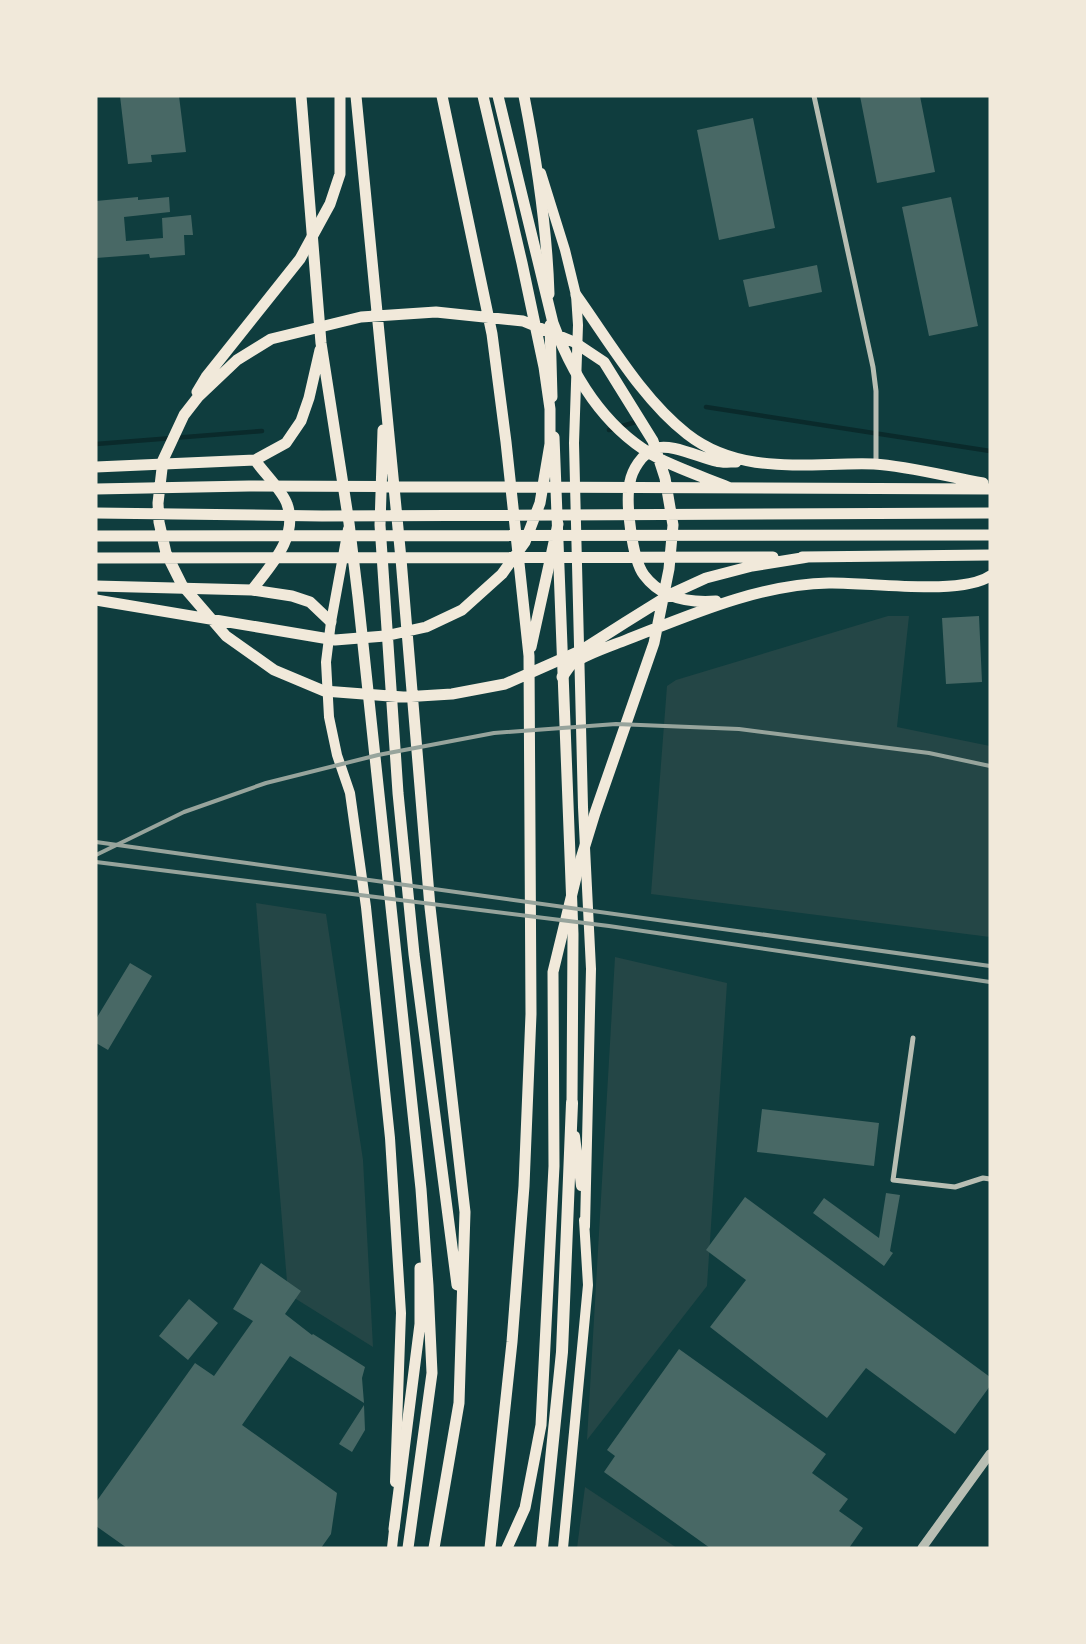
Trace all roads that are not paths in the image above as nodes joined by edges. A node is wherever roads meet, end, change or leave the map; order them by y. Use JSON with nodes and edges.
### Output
{"nodes":[{"id":1,"x":301,"y":96,"type":"edge"},
{"id":2,"x":340,"y":96,"type":"edge"},
{"id":3,"x":356,"y":96,"type":"edge"},
{"id":4,"x":442,"y":96,"type":"edge"},
{"id":5,"x":482,"y":96,"type":"edge"},
{"id":6,"x":498,"y":96,"type":"edge"},
{"id":7,"x":524,"y":96,"type":"edge"},
{"id":8,"x":814,"y":96,"type":"edge"},
{"id":9,"x":536,"y":156,"type":"junction"},
{"id":10,"x":576,"y":295,"type":"junction"},
{"id":11,"x":322,"y":343,"type":"junction"},
{"id":12,"x":384,"y":380,"type":"junction"},
{"id":13,"x":184,"y":415,"type":"junction"},
{"id":14,"x":255,"y":460,"type":"junction"},
{"id":15,"x":747,"y":463,"type":"junction"},
{"id":16,"x":876,"y":464,"type":"junction"},
{"id":17,"x":96,"y":467,"type":"edge"},
{"id":18,"x":990,"y":485,"type":"edge"},
{"id":19,"x":96,"y":489,"type":"edge"},
{"id":20,"x":735,"y":489,"type":"junction"},
{"id":21,"x":990,"y":489,"type":"edge"},
{"id":22,"x":96,"y":513,"type":"edge"},
{"id":23,"x":990,"y":513,"type":"edge"},
{"id":24,"x":349,"y":523,"type":"junction"},
{"id":25,"x":558,"y":524,"type":"junction"},
{"id":26,"x":990,"y":535,"type":"edge"},
{"id":27,"x":96,"y":536,"type":"edge"},
{"id":28,"x":990,"y":555,"type":"edge"},
{"id":29,"x":808,"y":557,"type":"junction"},
{"id":30,"x":96,"y":558,"type":"edge"},
{"id":31,"x":990,"y":576,"type":"edge"},
{"id":32,"x":96,"y":586,"type":"edge"},
{"id":33,"x":252,"y":590,"type":"junction"},
{"id":34,"x":736,"y":599,"type":"junction"},
{"id":35,"x":96,"y":600,"type":"edge"},
{"id":36,"x":331,"y":622,"type":"junction"},
{"id":37,"x":529,"y":656,"type":"junction"},
{"id":38,"x":562,"y":678,"type":"junction"},
{"id":39,"x":913,"y":1038,"type":"dead end"},
{"id":40,"x":572,"y":1103,"type":"junction"},
{"id":41,"x":990,"y":1179,"type":"edge"},
{"id":42,"x":420,"y":1189,"type":"junction"},
{"id":43,"x":585,"y":1227,"type":"junction"},
{"id":44,"x":461,"y":1314,"type":"junction"},
{"id":45,"x":990,"y":1454,"type":"edge"},
{"id":46,"x":394,"y":1529,"type":"junction"},
{"id":47,"x":491,"y":1543,"type":"edge"},
{"id":48,"x":392,"y":1548,"type":"edge"},
{"id":49,"x":408,"y":1548,"type":"edge"},
{"id":50,"x":434,"y":1548,"type":"edge"},
{"id":51,"x":507,"y":1548,"type":"edge"},
{"id":52,"x":542,"y":1548,"type":"edge"},
{"id":53,"x":563,"y":1548,"type":"edge"},
{"id":54,"x":922,"y":1548,"type":"edge"}],
"edges":[{"from":1,"to":11,"type":"main road"},
{"from":2,"to":13,"type":"main road"},
{"from":3,"to":12,"type":"main road"},
{"from":4,"to":37,"type":"main road"},
{"from":5,"to":35,"type":"main road"},
{"from":6,"to":20,"type":"main road"},
{"from":7,"to":9,"type":"main road"},
{"from":8,"to":16,"type":"street"},
{"from":9,"to":10,"type":"main road"},
{"from":9,"to":25,"type":"main road"},
{"from":10,"to":15,"type":"main road"},
{"from":10,"to":43,"type":"main road"},
{"from":11,"to":14,"type":"main road"},
{"from":11,"to":24,"type":"main road"},
{"from":12,"to":44,"type":"main road"},
{"from":12,"to":44,"type":"main road"},
{"from":13,"to":29,"type":"main road"},
{"from":13,"to":51,"type":"main road"},
{"from":14,"to":17,"type":"main road"},
{"from":14,"to":33,"type":"main road"},
{"from":15,"to":16,"type":"main road"},
{"from":15,"to":34,"type":"main road"},
{"from":16,"to":18,"type":"main road"},
{"from":19,"to":20,"type":"main road"},
{"from":20,"to":21,"type":"main road"},
{"from":22,"to":23,"type":"main road"},
{"from":24,"to":36,"type":"main road"},
{"from":24,"to":42,"type":"main road"},
{"from":25,"to":37,"type":"main road"},
{"from":25,"to":38,"type":"main road"},
{"from":26,"to":27,"type":"main road"},
{"from":28,"to":29,"type":"main road"},
{"from":29,"to":30,"type":"main road"},
{"from":31,"to":34,"type":"main road"},
{"from":32,"to":33,"type":"main road"},
{"from":33,"to":36,"type":"main road"},
{"from":34,"to":38,"type":"main road"},
{"from":36,"to":46,"type":"main road"},
{"from":37,"to":47,"type":"main road"},
{"from":38,"to":40,"type":"main road"},
{"from":39,"to":41,"type":"street"},
{"from":40,"to":43,"type":"main road"},
{"from":40,"to":52,"type":"highway"},
{"from":42,"to":46,"type":"main road"},
{"from":42,"to":49,"type":"main road"},
{"from":43,"to":53,"type":"main road"},
{"from":44,"to":50,"type":"main road"},
{"from":45,"to":54,"type":"street"},
{"from":46,"to":48,"type":"main road"}]}
